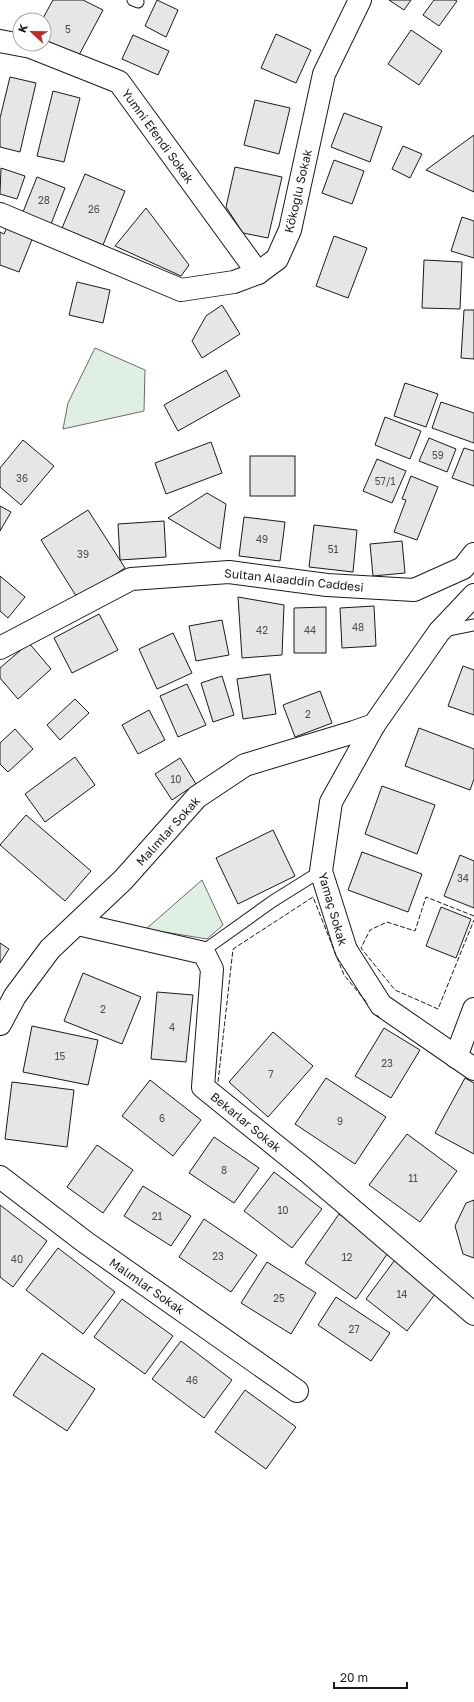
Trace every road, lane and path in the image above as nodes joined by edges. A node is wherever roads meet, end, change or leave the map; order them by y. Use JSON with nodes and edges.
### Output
{"nodes":[{"id":1,"x":360,"y":0,"type":"edge"},
{"id":2,"x":0,"y":41,"type":"edge"},
{"id":3,"x":0,"y":214,"type":"edge"},
{"id":4,"x":258,"y":273,"type":"junction"},
{"id":5,"x":474,"y":554,"type":"edge"},
{"id":6,"x":474,"y":595,"type":"edge"},
{"id":7,"x":474,"y":625,"type":"edge"},
{"id":8,"x":439,"y":632,"type":"junction"},
{"id":9,"x":0,"y":648,"type":"edge"},
{"id":10,"x":374,"y":724,"type":"junction"},
{"id":11,"x":320,"y":871,"type":"junction"},
{"id":12,"x":78,"y":924,"type":"junction"},
{"id":13,"x":204,"y":953,"type":"junction"},
{"id":14,"x":474,"y":1009,"type":"edge"},
{"id":15,"x":0,"y":1024,"type":"edge"},
{"id":16,"x":456,"y":1057,"type":"junction"},
{"id":17,"x":474,"y":1069,"type":"edge"},
{"id":18,"x":0,"y":1178,"type":"edge"},
{"id":19,"x":474,"y":1314,"type":"edge"},
{"id":20,"x":297,"y":1391,"type":"dead end"}],
"edges":[{"from":1,"to":4,"type":"street","name":"Kökoğlu Sokak"},
{"from":2,"to":4,"type":"street","name":"Yumni Efendi Sokak"},
{"from":3,"to":4,"type":"street","name":"Kökoğlu Sokak"},
{"from":5,"to":9,"type":"street","name":"Sultan Alaaddin Caddesi"},
{"from":6,"to":8,"type":"street"},
{"from":7,"to":8,"type":"lane"},
{"from":8,"to":10,"type":"street"},
{"from":10,"to":11,"type":"street","name":"Yamaç Sokak"},
{"from":10,"to":12,"type":"street","name":"Malımlar Sokak"},
{"from":11,"to":13,"type":"lane"},
{"from":11,"to":16,"type":"street","name":"Yamaç Sokak"},
{"from":12,"to":13,"type":"street"},
{"from":12,"to":15,"type":"street","name":"Malımlar Sokak"},
{"from":13,"to":19,"type":"street","name":"Bekarlar Sokak"},
{"from":14,"to":16,"type":"street"},
{"from":16,"to":17,"type":"street","name":"Yamaç Sokak"},
{"from":18,"to":20,"type":"street","name":"Malımlar Sokak"}]}
